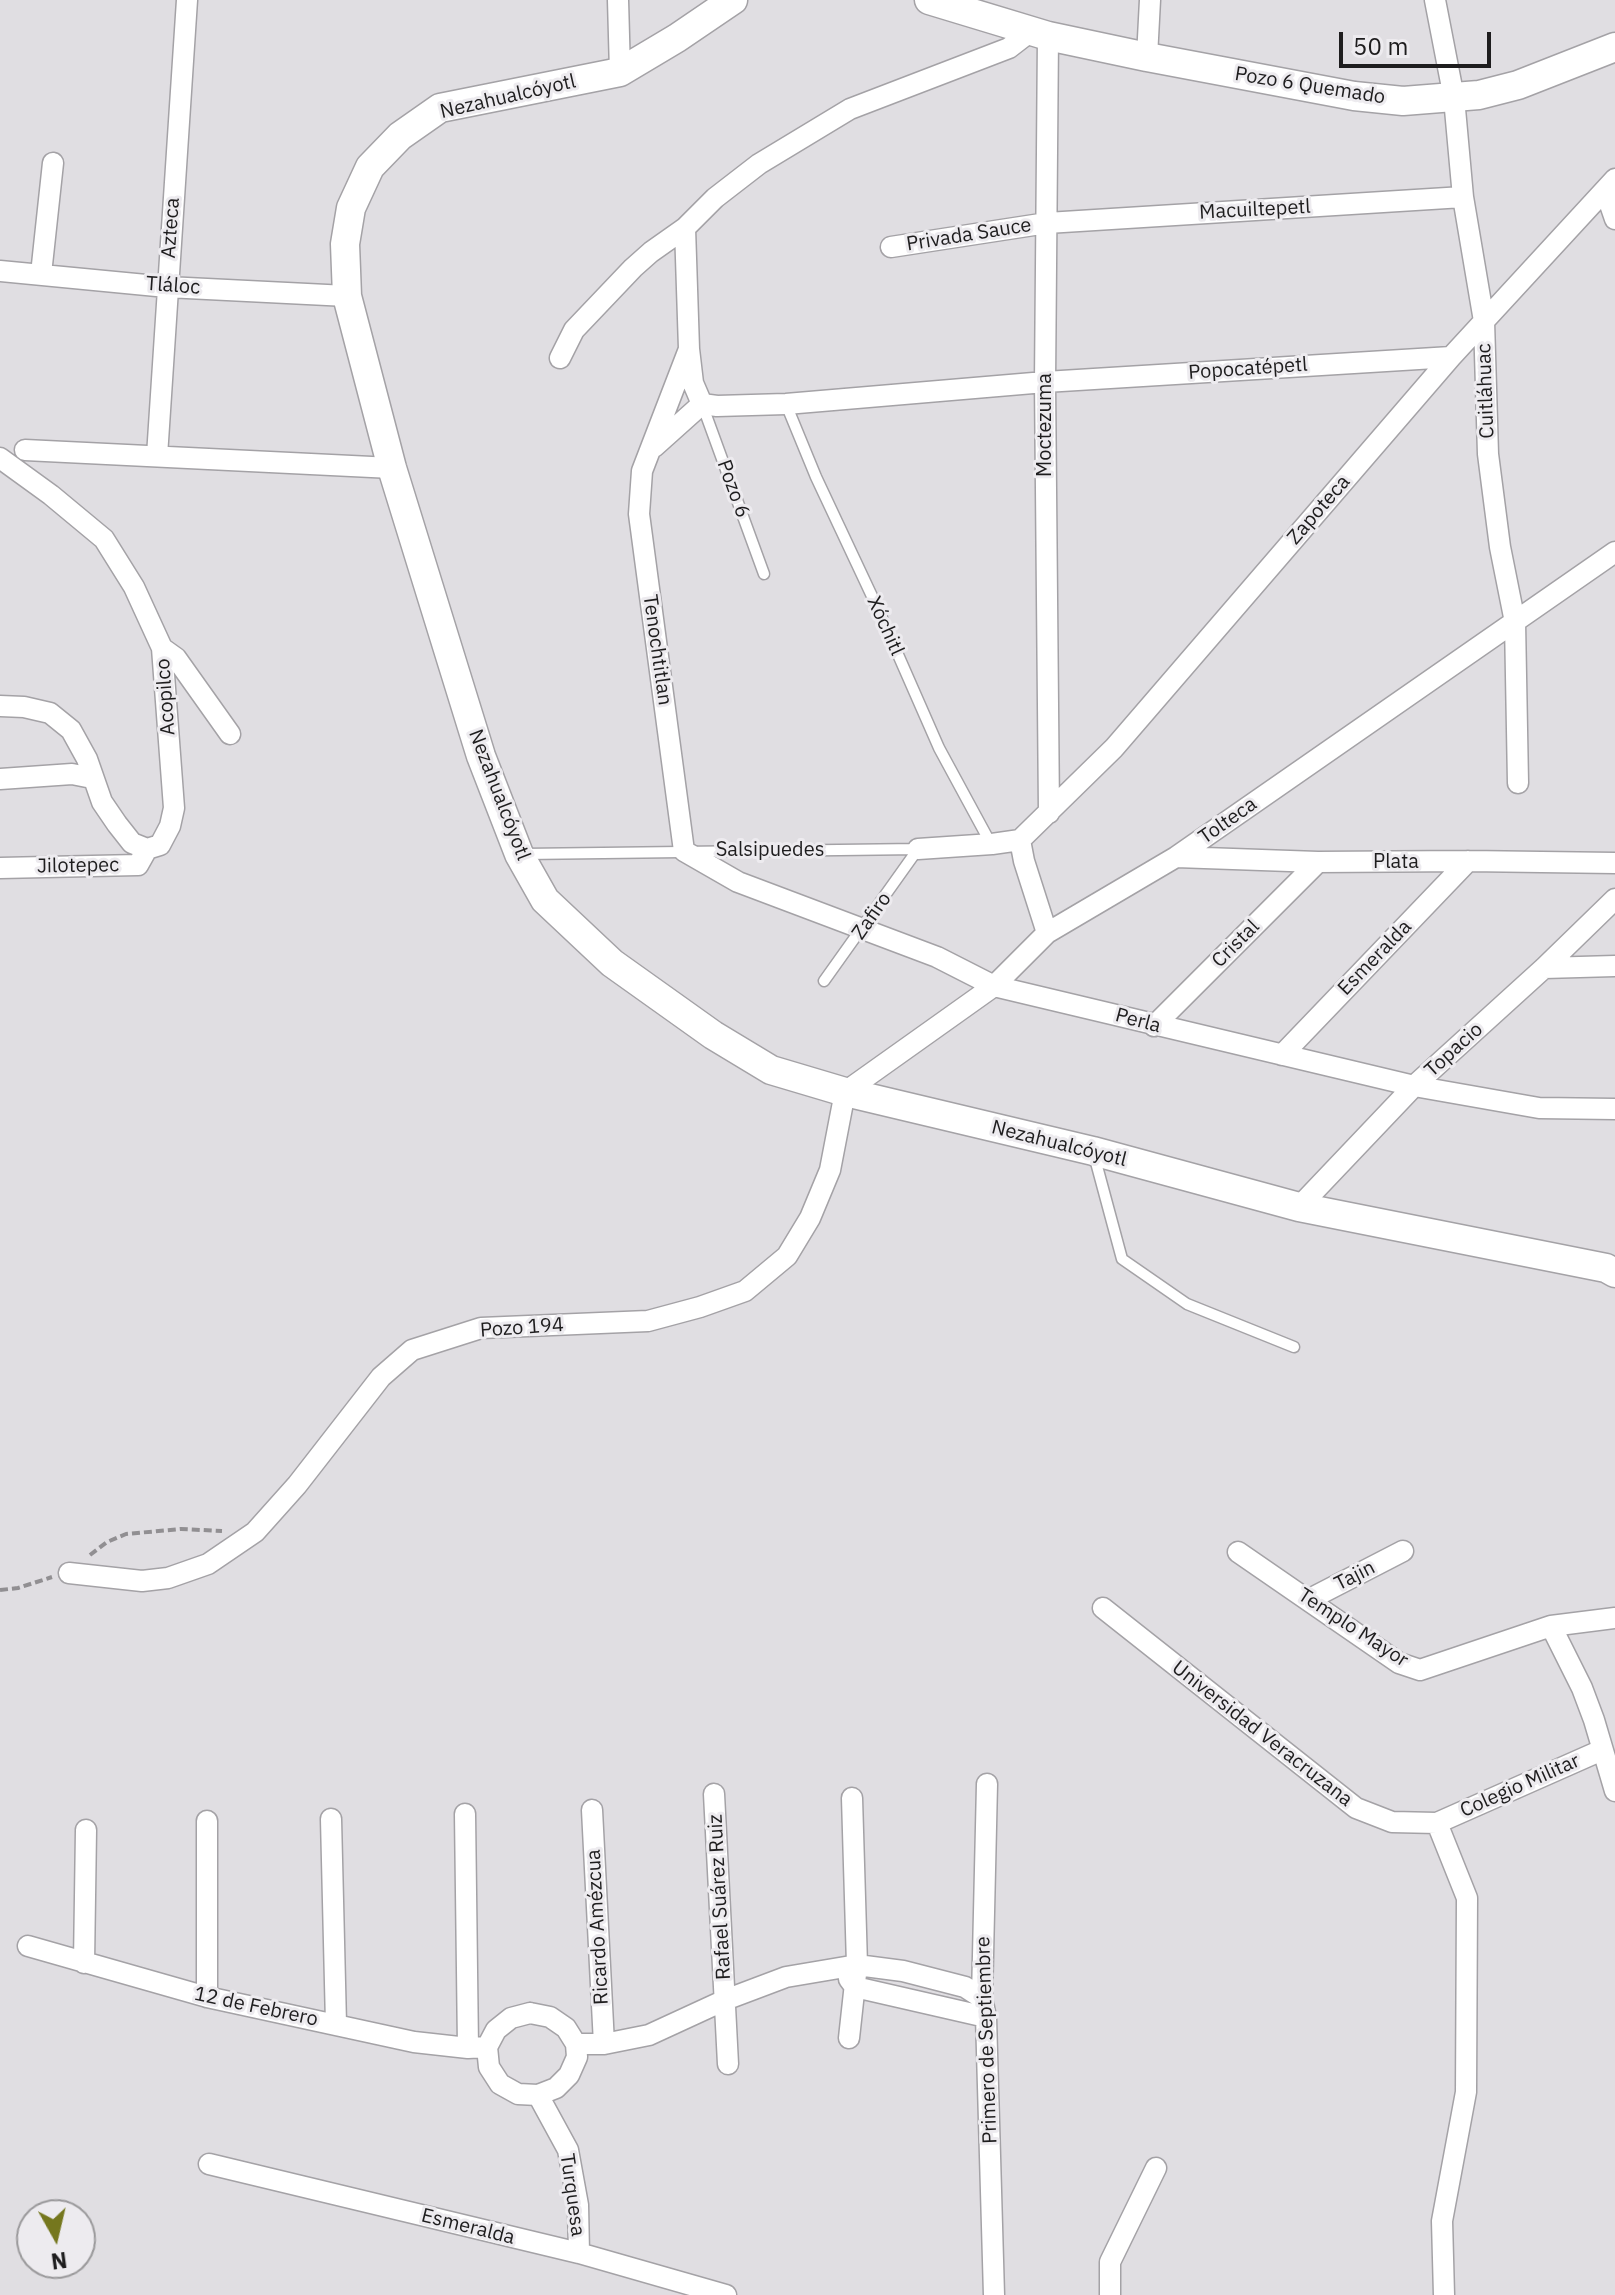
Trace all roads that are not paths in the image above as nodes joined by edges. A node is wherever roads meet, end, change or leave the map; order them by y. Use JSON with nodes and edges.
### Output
{"nodes":[{"id":1,"x":187,"y":0,"type":"edge"},
{"id":2,"x":618,"y":0,"type":"edge"},
{"id":3,"x":733,"y":0,"type":"edge"},
{"id":4,"x":929,"y":0,"type":"edge"},
{"id":5,"x":1150,"y":0,"type":"edge"},
{"id":6,"x":1435,"y":0,"type":"edge"},
{"id":7,"x":988,"y":9,"type":"edge"},
{"id":8,"x":1040,"y":34,"type":"junction"},
{"id":9,"x":1615,"y":47,"type":"edge"},
{"id":10,"x":1147,"y":57,"type":"junction"},
{"id":11,"x":620,"y":72,"type":"junction"},
{"id":12,"x":1454,"y":98,"type":"junction"},
{"id":13,"x":53,"y":163,"type":"dead end"},
{"id":14,"x":1610,"y":184,"type":"edge"},
{"id":15,"x":1463,"y":197,"type":"junction"},
{"id":16,"x":1615,"y":219,"type":"edge"},
{"id":17,"x":1047,"y":223,"type":"junction"},
{"id":18,"x":685,"y":228,"type":"junction"},
{"id":19,"x":891,"y":247,"type":"dead end"},
{"id":20,"x":0,"y":271,"type":"edge"},
{"id":21,"x":41,"y":274,"type":"junction"},
{"id":22,"x":167,"y":287,"type":"junction"},
{"id":23,"x":347,"y":296,"type":"junction"},
{"id":24,"x":1484,"y":321,"type":"junction"},
{"id":25,"x":689,"y":349,"type":"junction"},
{"id":26,"x":1451,"y":357,"type":"junction"},
{"id":27,"x":560,"y":358,"type":"dead end"},
{"id":28,"x":1045,"y":382,"type":"junction"},
{"id":29,"x":702,"y":404,"type":"junction"},
{"id":30,"x":786,"y":404,"type":"junction"},
{"id":31,"x":25,"y":450,"type":"dead end"},
{"id":32,"x":651,"y":450,"type":"junction"},
{"id":33,"x":157,"y":456,"type":"junction"},
{"id":34,"x":0,"y":458,"type":"edge"},
{"id":35,"x":392,"y":468,"type":"junction"},
{"id":36,"x":1615,"y":552,"type":"edge"},
{"id":37,"x":764,"y":574,"type":"dead end"},
{"id":38,"x":1515,"y":622,"type":"junction"},
{"id":39,"x":162,"y":648,"type":"junction"},
{"id":40,"x":0,"y":706,"type":"edge"},
{"id":41,"x":230,"y":734,"type":"dead end"},
{"id":42,"x":92,"y":778,"type":"junction"},
{"id":43,"x":0,"y":779,"type":"edge"},
{"id":44,"x":1518,"y":783,"type":"dead end"},
{"id":45,"x":1049,"y":813,"type":"junction"},
{"id":46,"x":1020,"y":840,"type":"junction"},
{"id":47,"x":992,"y":844,"type":"junction"},
{"id":48,"x":147,"y":849,"type":"junction"},
{"id":49,"x":918,"y":849,"type":"junction"},
{"id":50,"x":684,"y":851,"type":"junction"},
{"id":51,"x":519,"y":854,"type":"junction"},
{"id":52,"x":1176,"y":857,"type":"junction"},
{"id":53,"x":1468,"y":861,"type":"junction"},
{"id":54,"x":1318,"y":862,"type":"junction"},
{"id":55,"x":1615,"y":863,"type":"edge"},
{"id":56,"x":0,"y":868,"type":"edge"},
{"id":57,"x":1615,"y":899,"type":"edge"},
{"id":58,"x":862,"y":931,"type":"junction"},
{"id":59,"x":1047,"y":933,"type":"junction"},
{"id":60,"x":1615,"y":966,"type":"edge"},
{"id":61,"x":1544,"y":968,"type":"junction"},
{"id":62,"x":824,"y":981,"type":"dead end"},
{"id":63,"x":994,"y":986,"type":"junction"},
{"id":64,"x":1154,"y":1026,"type":"junction"},
{"id":65,"x":1282,"y":1055,"type":"junction"},
{"id":66,"x":1414,"y":1086,"type":"junction"},
{"id":67,"x":845,"y":1092,"type":"junction"},
{"id":68,"x":1615,"y":1109,"type":"edge"},
{"id":69,"x":1093,"y":1151,"type":"junction"},
{"id":70,"x":1299,"y":1207,"type":"junction"},
{"id":71,"x":1612,"y":1269,"type":"edge"},
{"id":72,"x":1294,"y":1347,"type":"dead end"},
{"id":73,"x":1403,"y":1551,"type":"dead end"},
{"id":74,"x":1238,"y":1552,"type":"dead end"},
{"id":75,"x":69,"y":1573,"type":"road end"},
{"id":76,"x":1308,"y":1600,"type":"junction"},
{"id":77,"x":1103,"y":1608,"type":"dead end"},
{"id":78,"x":1615,"y":1618,"type":"edge"},
{"id":79,"x":1551,"y":1626,"type":"junction"},
{"id":80,"x":1602,"y":1750,"type":"junction"},
{"id":81,"x":987,"y":1784,"type":"dead end"},
{"id":82,"x":1615,"y":1791,"type":"edge"},
{"id":83,"x":714,"y":1794,"type":"dead end"},
{"id":84,"x":852,"y":1798,"type":"dead end"},
{"id":85,"x":592,"y":1810,"type":"dead end"},
{"id":86,"x":465,"y":1814,"type":"dead end"},
{"id":87,"x":331,"y":1819,"type":"dead end"},
{"id":88,"x":207,"y":1821,"type":"dead end"},
{"id":89,"x":1437,"y":1823,"type":"junction"},
{"id":90,"x":86,"y":1830,"type":"dead end"},
{"id":91,"x":28,"y":1946,"type":"dead end"},
{"id":92,"x":84,"y":1963,"type":"junction"},
{"id":93,"x":848,"y":1967,"type":"junction"},
{"id":94,"x":855,"y":1987,"type":"junction"},
{"id":95,"x":207,"y":1997,"type":"junction"},
{"id":96,"x":725,"y":2000,"type":"junction"},
{"id":97,"x":984,"y":2007,"type":"junction"},
{"id":98,"x":336,"y":2024,"type":"junction"},
{"id":99,"x":849,"y":2038,"type":"dead end"},
{"id":100,"x":576,"y":2044,"type":"junction"},
{"id":101,"x":604,"y":2044,"type":"junction"},
{"id":102,"x":477,"y":2048,"type":"junction"},
{"id":103,"x":728,"y":2064,"type":"dead end"},
{"id":104,"x":538,"y":2095,"type":"junction"},
{"id":105,"x":209,"y":2164,"type":"dead end"},
{"id":106,"x":1156,"y":2168,"type":"dead end"},
{"id":107,"x":579,"y":2253,"type":"junction"},
{"id":108,"x":678,"y":2288,"type":"edge"},
{"id":109,"x":726,"y":2295,"type":"edge"},
{"id":110,"x":994,"y":2295,"type":"edge"},
{"id":111,"x":1110,"y":2295,"type":"edge"},
{"id":112,"x":1444,"y":2295,"type":"edge"}],
"edges":[{"from":1,"to":22,"type":"street","name":"Azteca"},
{"from":2,"to":11,"type":"street"},
{"from":3,"to":11,"type":"main road","name":"Nezahualcóyotl"},
{"from":4,"to":7,"type":"main road"},
{"from":5,"to":10,"type":"street"},
{"from":6,"to":12,"type":"street","name":"Cuitláhuac"},
{"from":7,"to":8,"type":"main road"},
{"from":8,"to":10,"type":"main road","name":"Pozo 6 Quemado"},
{"from":8,"to":17,"type":"street","name":"Moctezuma"},
{"from":8,"to":18,"type":"street"},
{"from":9,"to":12,"type":"main road","name":"Pozo 6 Quemado"},
{"from":10,"to":12,"type":"main road","name":"Pozo 6 Quemado"},
{"from":11,"to":23,"type":"main road","name":"Nezahualcóyotl"},
{"from":12,"to":15,"type":"street","name":"Cuitláhuac"},
{"from":13,"to":21,"type":"street"},
{"from":14,"to":16,"type":"street"},
{"from":14,"to":24,"type":"street","name":"Zapoteca"},
{"from":15,"to":17,"type":"street","name":"Macuiltepetl"},
{"from":15,"to":24,"type":"street","name":"Cuitláhuac"},
{"from":17,"to":19,"type":"street","name":"Privada Sauce"},
{"from":17,"to":28,"type":"street","name":"Moctezuma"},
{"from":18,"to":25,"type":"street"},
{"from":18,"to":27,"type":"street"},
{"from":20,"to":21,"type":"street","name":"Tláloc"},
{"from":21,"to":22,"type":"street","name":"Tláloc"},
{"from":22,"to":23,"type":"street","name":"Tláloc"},
{"from":22,"to":33,"type":"street","name":"Azteca"},
{"from":23,"to":35,"type":"main road","name":"Nezahualcóyotl"},
{"from":24,"to":26,"type":"street","name":"Zapoteca"},
{"from":24,"to":38,"type":"street","name":"Cuitláhuac"},
{"from":25,"to":29,"type":"street"},
{"from":25,"to":32,"type":"street","name":"Tenochtitlan"},
{"from":26,"to":28,"type":"street","name":"Popocatépetl"},
{"from":26,"to":45,"type":"street","name":"Zapoteca"},
{"from":28,"to":30,"type":"street"},
{"from":28,"to":45,"type":"street","name":"Moctezuma"},
{"from":29,"to":30,"type":"street"},
{"from":29,"to":32,"type":"street"},
{"from":29,"to":37,"type":"lane","name":"Pozo 6"},
{"from":30,"to":47,"type":"lane","name":"Xóchitl"},
{"from":31,"to":33,"type":"street"},
{"from":32,"to":50,"type":"street","name":"Tenochtitlan"},
{"from":33,"to":35,"type":"street"},
{"from":34,"to":39,"type":"street","name":"Acopilco"},
{"from":35,"to":51,"type":"main road","name":"Nezahualcóyotl"},
{"from":36,"to":38,"type":"street","name":"Tolteca"},
{"from":38,"to":44,"type":"street","name":"Cuitláhuac"},
{"from":38,"to":52,"type":"street","name":"Tolteca"},
{"from":39,"to":41,"type":"street"},
{"from":39,"to":48,"type":"street","name":"Acopilco"},
{"from":40,"to":42,"type":"street"},
{"from":42,"to":43,"type":"street"},
{"from":42,"to":48,"type":"street"},
{"from":45,"to":46,"type":"street","name":"Zapoteca"},
{"from":46,"to":47,"type":"street","name":"Salsipuedes"},
{"from":46,"to":59,"type":"street"},
{"from":47,"to":49,"type":"street","name":"Salsipuedes"},
{"from":48,"to":56,"type":"street","name":"Jilotepec"},
{"from":49,"to":50,"type":"lane","name":"Salsipuedes"},
{"from":49,"to":58,"type":"lane","name":"Zafiro"},
{"from":50,"to":51,"type":"lane","name":"Salsipuedes"},
{"from":50,"to":58,"type":"street","name":"Perla"},
{"from":51,"to":67,"type":"main road","name":"Nezahualcóyotl"},
{"from":52,"to":54,"type":"street","name":"Plata"},
{"from":52,"to":59,"type":"street","name":"Tolteca"},
{"from":53,"to":54,"type":"street","name":"Plata"},
{"from":53,"to":55,"type":"street","name":"Plata"},
{"from":53,"to":65,"type":"street","name":"Esmeralda"},
{"from":54,"to":64,"type":"street","name":"Cristal"},
{"from":57,"to":61,"type":"street","name":"Topacio"},
{"from":58,"to":62,"type":"lane","name":"Zafiro"},
{"from":58,"to":63,"type":"street","name":"Perla"},
{"from":59,"to":63,"type":"street","name":"Tolteca"},
{"from":60,"to":61,"type":"street"},
{"from":61,"to":66,"type":"street","name":"Topacio"},
{"from":63,"to":64,"type":"street","name":"Perla"},
{"from":63,"to":67,"type":"street","name":"Tolteca"},
{"from":64,"to":65,"type":"street","name":"Perla"},
{"from":65,"to":66,"type":"street","name":"Perla"},
{"from":66,"to":68,"type":"street","name":"Perla"},
{"from":66,"to":70,"type":"street","name":"Topacio"},
{"from":67,"to":69,"type":"main road","name":"Nezahualcóyotl"},
{"from":67,"to":75,"type":"street","name":"Pozo 194"},
{"from":69,"to":70,"type":"main road","name":"Nezahualcóyotl"},
{"from":69,"to":72,"type":"lane"},
{"from":70,"to":71,"type":"main road","name":"Nezahualcóyotl"},
{"from":73,"to":76,"type":"street","name":"Tajin"},
{"from":74,"to":76,"type":"street","name":"Templo Mayor"},
{"from":76,"to":79,"type":"street","name":"Templo Mayor"},
{"from":77,"to":89,"type":"street","name":"Universidad Veracruzana"},
{"from":78,"to":79,"type":"street","name":"Templo Mayor"},
{"from":79,"to":80,"type":"street"},
{"from":80,"to":82,"type":"street"},
{"from":80,"to":89,"type":"street","name":"Colegio Militar"},
{"from":81,"to":97,"type":"street","name":"Primero de Septiembre"},
{"from":83,"to":96,"type":"street","name":"Rafael Suárez Ruiz"},
{"from":84,"to":93,"type":"street"},
{"from":85,"to":101,"type":"street","name":"Ricardo Amézcua"},
{"from":86,"to":102,"type":"street"},
{"from":87,"to":98,"type":"street"},
{"from":88,"to":95,"type":"street"},
{"from":89,"to":112,"type":"street"},
{"from":90,"to":92,"type":"street"},
{"from":91,"to":92,"type":"street","name":"12 de Febrero"},
{"from":92,"to":95,"type":"street","name":"12 de Febrero"},
{"from":93,"to":94,"type":"street"},
{"from":93,"to":96,"type":"street"},
{"from":93,"to":97,"type":"street"},
{"from":94,"to":97,"type":"street"},
{"from":94,"to":99,"type":"street"},
{"from":95,"to":98,"type":"street","name":"12 de Febrero"},
{"from":96,"to":101,"type":"street"},
{"from":96,"to":103,"type":"street","name":"Rafael Suárez Ruiz"},
{"from":97,"to":110,"type":"street","name":"Primero de Septiembre"},
{"from":98,"to":102,"type":"street","name":"12 de Febrero"},
{"from":100,"to":101,"type":"street"},
{"from":100,"to":102,"type":"street"},
{"from":100,"to":104,"type":"street"},
{"from":102,"to":104,"type":"street"},
{"from":104,"to":107,"type":"street","name":"Turquesa"},
{"from":105,"to":107,"type":"street","name":"Esmeralda"},
{"from":106,"to":111,"type":"street"},
{"from":107,"to":108,"type":"street","name":"Esmeralda"},
{"from":108,"to":109,"type":"street","name":"Esmeralda"}]}
